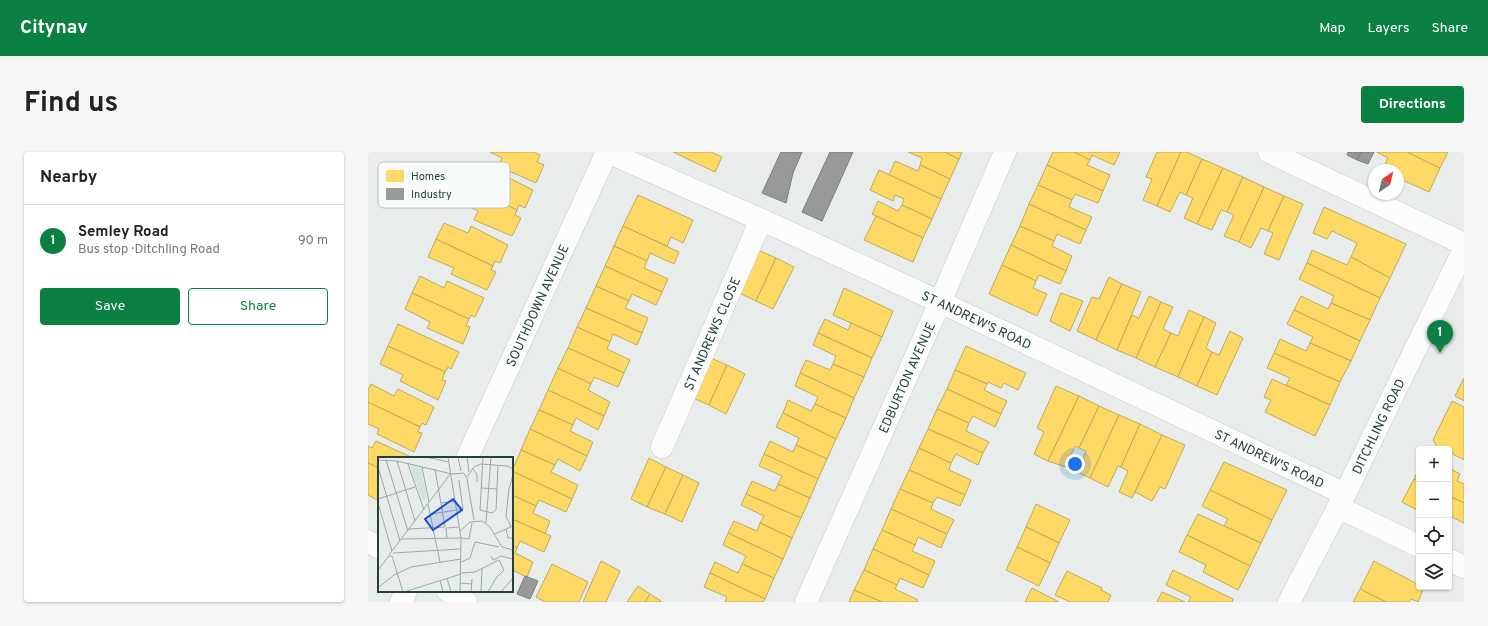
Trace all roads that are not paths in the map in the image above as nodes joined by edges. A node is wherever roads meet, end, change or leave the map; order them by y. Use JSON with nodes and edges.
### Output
{"nodes":[{"id":1,"x":607,"y":152,"type":"edge"},
{"id":2,"x":1005,"y":152,"type":"edge"},
{"id":3,"x":1269,"y":152,"type":"edge"},
{"id":4,"x":761,"y":220,"type":"junction"},
{"id":5,"x":1464,"y":244,"type":"edge"},
{"id":6,"x":1464,"y":249,"type":"edge"},
{"id":7,"x":940,"y":302,"type":"junction"},
{"id":8,"x":662,"y":447,"type":"dead end"},
{"id":9,"x":467,"y":457,"type":"edge"},
{"id":10,"x":1341,"y":500,"type":"junction"},
{"id":11,"x":368,"y":541,"type":"edge"},
{"id":12,"x":1416,"y":544,"type":"edge"},
{"id":13,"x":378,"y":547,"type":"edge"},
{"id":14,"x":1452,"y":561,"type":"edge"},
{"id":15,"x":1464,"y":567,"type":"edge"},
{"id":16,"x":406,"y":592,"type":"edge"},
{"id":17,"x":450,"y":592,"type":"edge"},
{"id":18,"x":401,"y":602,"type":"edge"},
{"id":19,"x":466,"y":602,"type":"edge"},
{"id":20,"x":806,"y":602,"type":"edge"},
{"id":21,"x":1289,"y":602,"type":"edge"}],
"edges":[{"from":1,"to":4,"type":"street","name":"ST ANDREW'S ROAD"},
{"from":1,"to":9,"type":"street","name":"SOUTHDOWN AVENUE"},
{"from":2,"to":7,"type":"street","name":"EDBURTON AVENUE"},
{"from":3,"to":5,"type":"street"},
{"from":4,"to":7,"type":"street","name":"ST ANDREW'S ROAD"},
{"from":4,"to":8,"type":"street","name":"ST ANDREWS CLOSE"},
{"from":6,"to":10,"type":"street","name":"DITCHLING ROAD"},
{"from":7,"to":10,"type":"street","name":"ST ANDREW'S ROAD"},
{"from":7,"to":20,"type":"street","name":"EDBURTON AVENUE"},
{"from":10,"to":12,"type":"street","name":"ST ANDREW'S ROAD"},
{"from":10,"to":21,"type":"street","name":"DITCHLING ROAD"},
{"from":11,"to":13,"type":"street"},
{"from":14,"to":15,"type":"street"},
{"from":16,"to":18,"type":"street"},
{"from":17,"to":19,"type":"street"}]}
